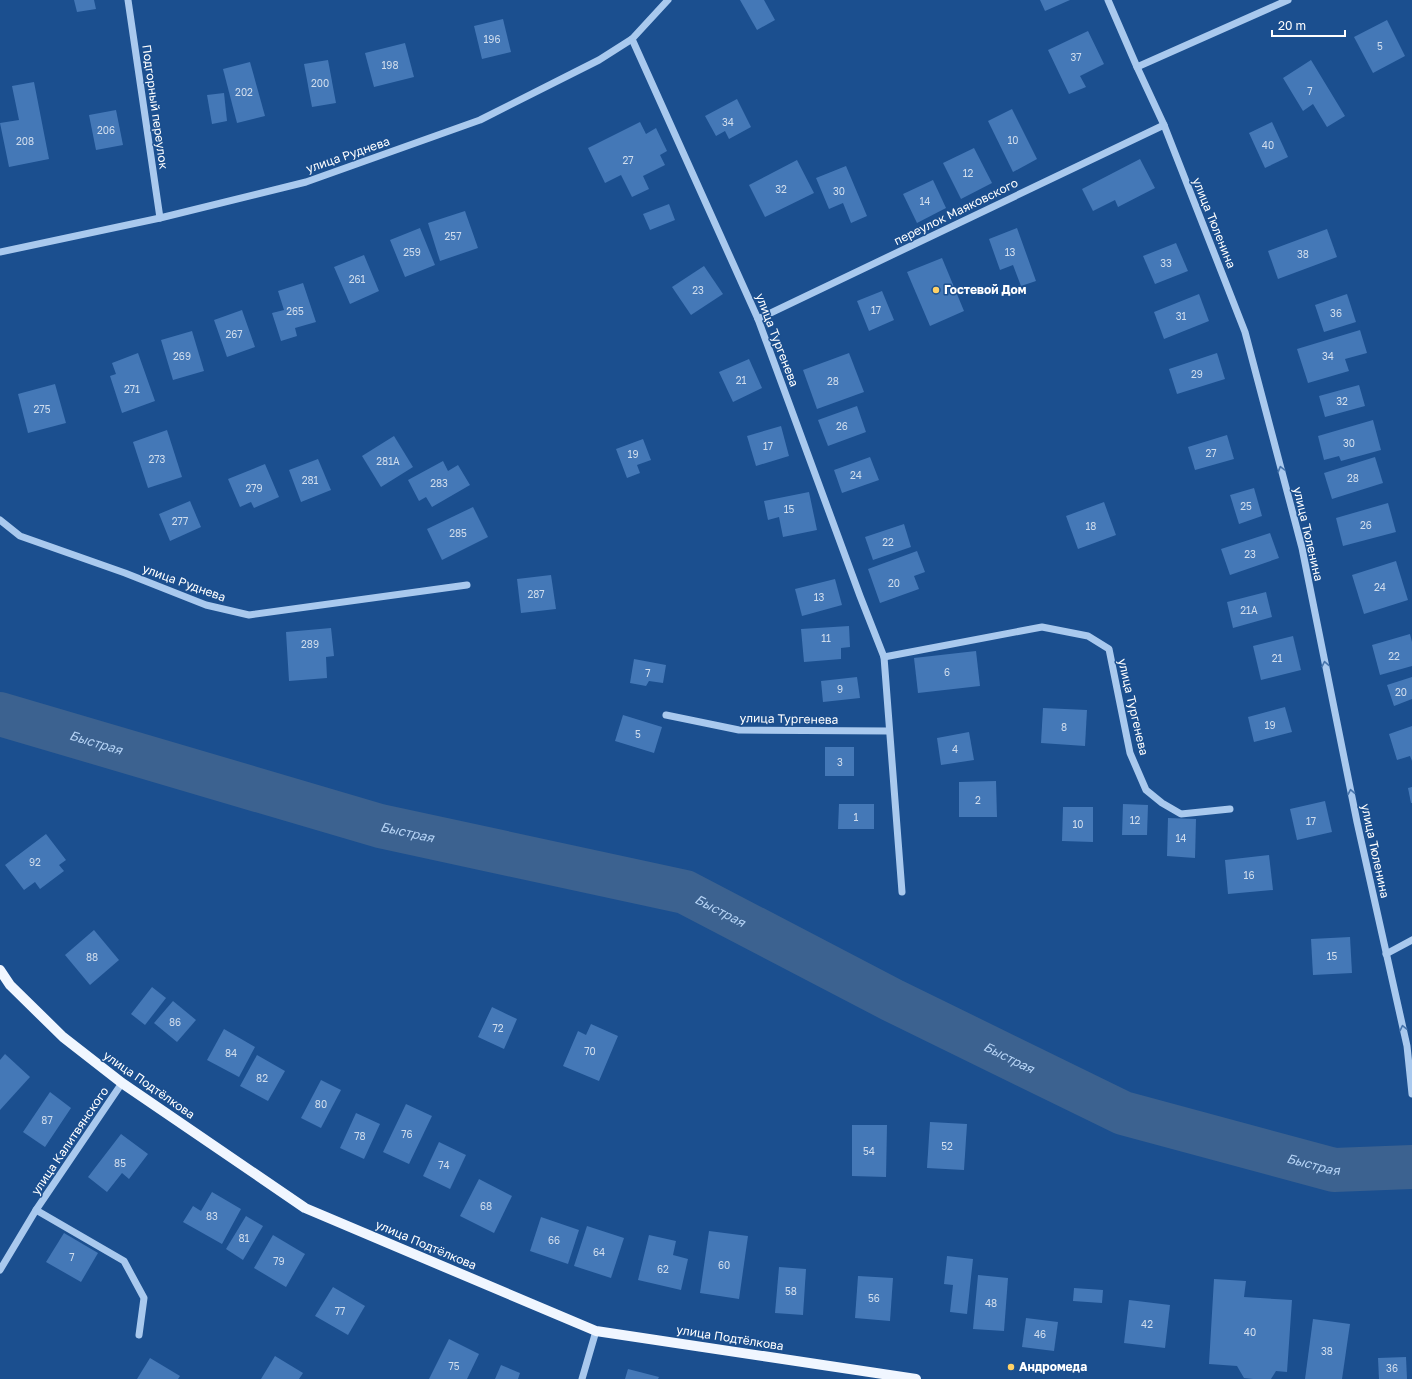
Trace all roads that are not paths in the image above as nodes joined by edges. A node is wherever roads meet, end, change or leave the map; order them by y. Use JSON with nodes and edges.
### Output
{"nodes":[{"id":1,"x":128,"y":0,"type":"edge"},
{"id":2,"x":668,"y":0,"type":"edge"},
{"id":3,"x":1108,"y":0,"type":"edge"},
{"id":4,"x":1288,"y":0,"type":"edge"},
{"id":5,"x":632,"y":39,"type":"junction"},
{"id":6,"x":1137,"y":67,"type":"junction"},
{"id":7,"x":1164,"y":125,"type":"junction"},
{"id":8,"x":160,"y":218,"type":"junction"},
{"id":9,"x":0,"y":252,"type":"edge"},
{"id":10,"x":758,"y":319,"type":"junction"},
{"id":11,"x":0,"y":520,"type":"edge"},
{"id":12,"x":467,"y":585,"type":"dead end"},
{"id":13,"x":884,"y":657,"type":"junction"},
{"id":14,"x":666,"y":715,"type":"dead end"},
{"id":15,"x":890,"y":731,"type":"junction"},
{"id":16,"x":1230,"y":809,"type":"dead end"},
{"id":17,"x":902,"y":892,"type":"dead end"},
{"id":18,"x":1412,"y":940,"type":"edge"},
{"id":19,"x":1386,"y":954,"type":"junction"},
{"id":20,"x":0,"y":970,"type":"edge"},
{"id":21,"x":122,"y":1084,"type":"junction"},
{"id":22,"x":1412,"y":1094,"type":"edge"},
{"id":23,"x":36,"y":1210,"type":"junction"},
{"id":24,"x":0,"y":1270,"type":"edge"},
{"id":25,"x":596,"y":1331,"type":"junction"},
{"id":26,"x":139,"y":1335,"type":"dead end"},
{"id":27,"x":582,"y":1379,"type":"edge"},
{"id":28,"x":916,"y":1379,"type":"edge"}],
"edges":[{"from":1,"to":8,"type":"street","name":"Подгорный переулок"},
{"from":2,"to":5,"type":"street","name":"улица Руднева"},
{"from":3,"to":6,"type":"street","name":"улица Тюленина"},
{"from":4,"to":6,"type":"street"},
{"from":5,"to":8,"type":"street","name":"улица Руднева"},
{"from":5,"to":10,"type":"street","name":"улица Тургенева"},
{"from":6,"to":7,"type":"street","name":"улица Тюленина"},
{"from":7,"to":10,"type":"street","name":"переулок Маяковского"},
{"from":19,"to":7,"type":"street","name":"улица Тюленина","one_way":true},
{"from":8,"to":9,"type":"street","name":"улица Руднева"},
{"from":10,"to":13,"type":"street","name":"улица Тургенева"},
{"from":11,"to":12,"type":"street","name":"улица Руднева"},
{"from":13,"to":15,"type":"street","name":"улица Тургенева"},
{"from":13,"to":16,"type":"street","name":"улица Тургенева"},
{"from":14,"to":15,"type":"street","name":"улица Тургенева"},
{"from":15,"to":17,"type":"street","name":"улица Тургенева"},
{"from":18,"to":19,"type":"street"},
{"from":22,"to":19,"type":"street","name":"улица Тюленина","one_way":true},
{"from":20,"to":21,"type":"main road","name":"улица Подтёлкова"},
{"from":21,"to":23,"type":"street","name":"улица Калитвянского"},
{"from":21,"to":25,"type":"main road","name":"улица Подтёлкова"},
{"from":23,"to":24,"type":"street","name":"улица Калитвянского"},
{"from":23,"to":26,"type":"street","name":"улица Калитвянского"},
{"from":25,"to":27,"type":"street"},
{"from":25,"to":28,"type":"main road","name":"улица Подтёлкова"}]}
